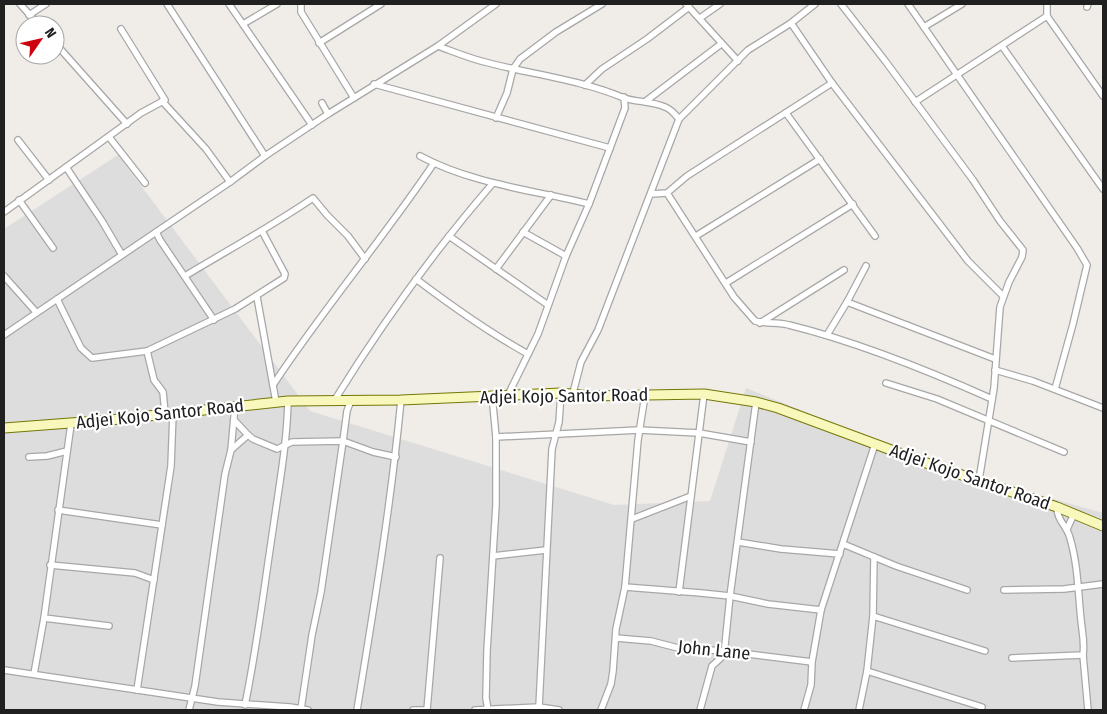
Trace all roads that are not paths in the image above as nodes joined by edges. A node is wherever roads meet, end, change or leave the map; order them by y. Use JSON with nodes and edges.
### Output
{"nodes":[{"id":1,"x":20,"y":4,"type":"edge"},
{"id":2,"x":46,"y":4,"type":"edge"},
{"id":3,"x":168,"y":4,"type":"edge"},
{"id":4,"x":229,"y":4,"type":"edge"},
{"id":5,"x":277,"y":4,"type":"edge"},
{"id":6,"x":301,"y":4,"type":"edge"},
{"id":7,"x":381,"y":4,"type":"edge"},
{"id":8,"x":496,"y":4,"type":"edge"},
{"id":9,"x":602,"y":4,"type":"edge"},
{"id":10,"x":720,"y":4,"type":"edge"},
{"id":11,"x":815,"y":4,"type":"edge"},
{"id":12,"x":841,"y":4,"type":"edge"},
{"id":13,"x":908,"y":4,"type":"edge"},
{"id":14,"x":962,"y":4,"type":"edge"},
{"id":15,"x":1047,"y":4,"type":"edge"},
{"id":16,"x":688,"y":5,"type":"edge"},
{"id":17,"x":30,"y":14,"type":"joint"},
{"id":18,"x":1047,"y":16,"type":"junction"},
{"id":19,"x":700,"y":18,"type":"junction"},
{"id":20,"x":791,"y":23,"type":"junction"},
{"id":21,"x":243,"y":24,"type":"junction"},
{"id":22,"x":924,"y":28,"type":"junction"},
{"id":23,"x":121,"y":29,"type":"dead end"},
{"id":24,"x":319,"y":43,"type":"junction"},
{"id":25,"x":721,"y":44,"type":"dead end"},
{"id":26,"x":438,"y":46,"type":"junction"},
{"id":27,"x":1002,"y":46,"type":"junction"},
{"id":28,"x":65,"y":54,"type":"edge"},
{"id":29,"x":738,"y":61,"type":"junction"},
{"id":30,"x":513,"y":69,"type":"junction"},
{"id":31,"x":958,"y":76,"type":"junction"},
{"id":32,"x":832,"y":83,"type":"junction"},
{"id":33,"x":374,"y":84,"type":"junction"},
{"id":34,"x":585,"y":85,"type":"junction"},
{"id":35,"x":1103,"y":96,"type":"edge"},
{"id":36,"x":354,"y":98,"type":"junction"},
{"id":37,"x":624,"y":98,"type":"junction"},
{"id":38,"x":162,"y":101,"type":"junction"},
{"id":39,"x":646,"y":101,"type":"junction"},
{"id":40,"x":916,"y":102,"type":"junction"},
{"id":41,"x":322,"y":103,"type":"dead end"},
{"id":42,"x":786,"y":112,"type":"junction"},
{"id":43,"x":328,"y":114,"type":"junction"},
{"id":44,"x":496,"y":118,"type":"junction"},
{"id":45,"x":679,"y":119,"type":"junction"},
{"id":46,"x":127,"y":124,"type":"junction"},
{"id":47,"x":312,"y":125,"type":"junction"},
{"id":48,"x":108,"y":137,"type":"junction"},
{"id":49,"x":18,"y":140,"type":"dead end"},
{"id":50,"x":610,"y":148,"type":"junction"},
{"id":51,"x":265,"y":156,"type":"junction"},
{"id":52,"x":420,"y":156,"type":"dead end"},
{"id":53,"x":820,"y":160,"type":"junction"},
{"id":54,"x":434,"y":163,"type":"junction"},
{"id":55,"x":66,"y":168,"type":"junction"},
{"id":56,"x":49,"y":180,"type":"junction"},
{"id":57,"x":230,"y":182,"type":"junction"},
{"id":58,"x":145,"y":183,"type":"dead end"},
{"id":59,"x":492,"y":183,"type":"junction"},
{"id":60,"x":1103,"y":189,"type":"edge"},
{"id":61,"x":667,"y":193,"type":"junction"},
{"id":62,"x":551,"y":194,"type":"junction"},
{"id":63,"x":650,"y":194,"type":"junction"},
{"id":64,"x":19,"y":200,"type":"junction"},
{"id":65,"x":589,"y":204,"type":"junction"},
{"id":66,"x":853,"y":204,"type":"junction"},
{"id":67,"x":4,"y":212,"type":"edge"},
{"id":68,"x":262,"y":230,"type":"junction"},
{"id":69,"x":156,"y":232,"type":"junction"},
{"id":70,"x":523,"y":232,"type":"junction"},
{"id":71,"x":450,"y":236,"type":"junction"},
{"id":72,"x":696,"y":236,"type":"junction"},
{"id":73,"x":875,"y":236,"type":"dead end"},
{"id":74,"x":54,"y":248,"type":"dead end"},
{"id":75,"x":122,"y":255,"type":"junction"},
{"id":76,"x":566,"y":256,"type":"junction"},
{"id":77,"x":365,"y":259,"type":"junction"},
{"id":78,"x":866,"y":266,"type":"dead end"},
{"id":79,"x":496,"y":269,"type":"junction"},
{"id":80,"x":844,"y":270,"type":"dead end"},
{"id":81,"x":4,"y":276,"type":"edge"},
{"id":82,"x":185,"y":276,"type":"junction"},
{"id":83,"x":416,"y":279,"type":"junction"},
{"id":84,"x":726,"y":283,"type":"junction"},
{"id":85,"x":257,"y":296,"type":"junction"},
{"id":86,"x":1003,"y":296,"type":"junction"},
{"id":87,"x":58,"y":299,"type":"junction"},
{"id":88,"x":847,"y":302,"type":"junction"},
{"id":89,"x":548,"y":305,"type":"junction"},
{"id":90,"x":36,"y":312,"type":"junction"},
{"id":91,"x":214,"y":320,"type":"junction"},
{"id":92,"x":760,"y":322,"type":"junction"},
{"id":93,"x":4,"y":335,"type":"edge"},
{"id":94,"x":827,"y":335,"type":"junction"},
{"id":95,"x":147,"y":351,"type":"junction"},
{"id":96,"x":528,"y":354,"type":"junction"},
{"id":97,"x":995,"y":359,"type":"junction"},
{"id":98,"x":995,"y":370,"type":"junction"},
{"id":99,"x":886,"y":383,"type":"dead end"},
{"id":100,"x":273,"y":386,"type":"junction"},
{"id":101,"x":1055,"y":389,"type":"junction"},
{"id":102,"x":561,"y":393,"type":"junction"},
{"id":103,"x":573,"y":393,"type":"junction"},
{"id":104,"x":704,"y":394,"type":"junction"},
{"id":105,"x":492,"y":395,"type":"junction"},
{"id":106,"x":508,"y":395,"type":"junction"},
{"id":107,"x":645,"y":395,"type":"junction"},
{"id":108,"x":992,"y":399,"type":"junction"},
{"id":109,"x":351,"y":400,"type":"junction"},
{"id":110,"x":401,"y":400,"type":"junction"},
{"id":111,"x":288,"y":401,"type":"junction"},
{"id":112,"x":334,"y":401,"type":"junction"},
{"id":113,"x":276,"y":402,"type":"junction"},
{"id":114,"x":756,"y":402,"type":"junction"},
{"id":115,"x":235,"y":406,"type":"junction"},
{"id":116,"x":1103,"y":408,"type":"edge"},
{"id":117,"x":169,"y":413,"type":"junction"},
{"id":118,"x":234,"y":420,"type":"junction"},
{"id":119,"x":989,"y":420,"type":"junction"},
{"id":120,"x":71,"y":424,"type":"junction"},
{"id":121,"x":4,"y":429,"type":"edge"},
{"id":122,"x":639,"y":430,"type":"junction"},
{"id":123,"x":699,"y":432,"type":"junction"},
{"id":124,"x":557,"y":434,"type":"junction"},
{"id":125,"x":248,"y":435,"type":"junction"},
{"id":126,"x":496,"y":437,"type":"junction"},
{"id":127,"x":344,"y":441,"type":"junction"},
{"id":128,"x":751,"y":442,"type":"junction"},
{"id":129,"x":875,"y":444,"type":"junction"},
{"id":130,"x":285,"y":446,"type":"junction"},
{"id":131,"x":231,"y":450,"type":"junction"},
{"id":132,"x":67,"y":451,"type":"junction"},
{"id":133,"x":1064,"y":452,"type":"dead end"},
{"id":134,"x":29,"y":456,"type":"dead end"},
{"id":135,"x":396,"y":457,"type":"junction"},
{"id":136,"x":979,"y":480,"type":"junction"},
{"id":137,"x":691,"y":496,"type":"junction"},
{"id":138,"x":1057,"y":507,"type":"junction"},
{"id":139,"x":58,"y":510,"type":"junction"},
{"id":140,"x":1074,"y":514,"type":"junction"},
{"id":141,"x":632,"y":519,"type":"junction"},
{"id":142,"x":162,"y":525,"type":"junction"},
{"id":143,"x":1103,"y":526,"type":"edge"},
{"id":144,"x":1067,"y":529,"type":"junction"},
{"id":145,"x":738,"y":542,"type":"junction"},
{"id":146,"x":843,"y":544,"type":"junction"},
{"id":147,"x":546,"y":550,"type":"junction"},
{"id":148,"x":840,"y":554,"type":"junction"},
{"id":149,"x":494,"y":556,"type":"junction"},
{"id":150,"x":874,"y":557,"type":"junction"},
{"id":151,"x":440,"y":558,"type":"dead end"},
{"id":152,"x":50,"y":564,"type":"junction"},
{"id":153,"x":154,"y":580,"type":"junction"},
{"id":154,"x":1103,"y":584,"type":"edge"},
{"id":155,"x":625,"y":587,"type":"junction"},
{"id":156,"x":1079,"y":587,"type":"junction"},
{"id":157,"x":967,"y":590,"type":"dead end"},
{"id":158,"x":1004,"y":590,"type":"dead end"},
{"id":159,"x":679,"y":592,"type":"junction"},
{"id":160,"x":730,"y":596,"type":"junction"},
{"id":161,"x":821,"y":610,"type":"junction"},
{"id":162,"x":873,"y":616,"type":"junction"},
{"id":163,"x":44,"y":618,"type":"junction"},
{"id":164,"x":109,"y":626,"type":"dead end"},
{"id":165,"x":616,"y":638,"type":"junction"},
{"id":166,"x":725,"y":651,"type":"junction"},
{"id":167,"x":985,"y":651,"type":"dead end"},
{"id":168,"x":1083,"y":655,"type":"junction"},
{"id":169,"x":1012,"y":658,"type":"dead end"},
{"id":170,"x":812,"y":662,"type":"junction"},
{"id":171,"x":4,"y":670,"type":"edge"},
{"id":172,"x":867,"y":671,"type":"junction"},
{"id":173,"x":34,"y":674,"type":"junction"},
{"id":174,"x":137,"y":690,"type":"junction"},
{"id":175,"x":191,"y":698,"type":"junction"},
{"id":176,"x":245,"y":705,"type":"junction"},
{"id":177,"x":982,"y":707,"type":"dead end"},
{"id":178,"x":540,"y":708,"type":"junction"},
{"id":179,"x":189,"y":710,"type":"edge"},
{"id":180,"x":305,"y":710,"type":"edge"},
{"id":181,"x":357,"y":710,"type":"edge"},
{"id":182,"x":413,"y":710,"type":"edge"},
{"id":183,"x":427,"y":710,"type":"edge"},
{"id":184,"x":475,"y":710,"type":"edge"},
{"id":185,"x":488,"y":710,"type":"edge"},
{"id":186,"x":559,"y":710,"type":"edge"},
{"id":187,"x":601,"y":710,"type":"edge"},
{"id":188,"x":700,"y":710,"type":"edge"},
{"id":189,"x":804,"y":710,"type":"edge"},
{"id":190,"x":859,"y":710,"type":"edge"},
{"id":191,"x":1088,"y":710,"type":"edge"}],
"edges":[{"from":1,"to":17,"type":"street"},
{"from":2,"to":17,"type":"street"},
{"from":3,"to":51,"type":"street"},
{"from":4,"to":21,"type":"street"},
{"from":5,"to":21,"type":"street"},
{"from":6,"to":24,"type":"street"},
{"from":7,"to":24,"type":"street"},
{"from":8,"to":26,"type":"street"},
{"from":9,"to":30,"type":"street"},
{"from":10,"to":19,"type":"street"},
{"from":11,"to":20,"type":"street"},
{"from":12,"to":40,"type":"street"},
{"from":13,"to":22,"type":"street"},
{"from":14,"to":22,"type":"street"},
{"from":15,"to":18,"type":"street"},
{"from":16,"to":19,"type":"street"},
{"from":16,"to":34,"type":"street"},
{"from":18,"to":27,"type":"street"},
{"from":18,"to":35,"type":"street"},
{"from":19,"to":29,"type":"street"},
{"from":20,"to":29,"type":"street"},
{"from":20,"to":32,"type":"street"},
{"from":21,"to":47,"type":"street"},
{"from":22,"to":31,"type":"street"},
{"from":23,"to":38,"type":"street"},
{"from":24,"to":36,"type":"street"},
{"from":25,"to":39,"type":"street"},
{"from":26,"to":30,"type":"street"},
{"from":26,"to":33,"type":"street"},
{"from":27,"to":31,"type":"street"},
{"from":27,"to":60,"type":"street"},
{"from":28,"to":46,"type":"street"},
{"from":29,"to":45,"type":"street"},
{"from":30,"to":34,"type":"street"},
{"from":30,"to":44,"type":"street"},
{"from":31,"to":40,"type":"street"},
{"from":31,"to":101,"type":"street"},
{"from":32,"to":42,"type":"street"},
{"from":32,"to":86,"type":"street"},
{"from":33,"to":36,"type":"street"},
{"from":33,"to":44,"type":"street"},
{"from":34,"to":37,"type":"street"},
{"from":36,"to":43,"type":"street"},
{"from":37,"to":39,"type":"street"},
{"from":37,"to":50,"type":"street"},
{"from":38,"to":46,"type":"street"},
{"from":38,"to":57,"type":"street"},
{"from":39,"to":45,"type":"street"},
{"from":40,"to":86,"type":"street"},
{"from":41,"to":43,"type":"street"},
{"from":42,"to":53,"type":"street"},
{"from":42,"to":61,"type":"street"},
{"from":43,"to":47,"type":"street"},
{"from":44,"to":50,"type":"street"},
{"from":45,"to":63,"type":"street"},
{"from":46,"to":48,"type":"street"},
{"from":47,"to":51,"type":"street"},
{"from":48,"to":55,"type":"street"},
{"from":48,"to":58,"type":"street"},
{"from":49,"to":56,"type":"street"},
{"from":50,"to":65,"type":"street"},
{"from":51,"to":57,"type":"street"},
{"from":52,"to":54,"type":"street"},
{"from":53,"to":66,"type":"street"},
{"from":53,"to":72,"type":"street"},
{"from":54,"to":59,"type":"street"},
{"from":54,"to":77,"type":"street"},
{"from":55,"to":56,"type":"street"},
{"from":55,"to":75,"type":"street"},
{"from":56,"to":64,"type":"street"},
{"from":57,"to":69,"type":"street"},
{"from":59,"to":62,"type":"street"},
{"from":59,"to":71,"type":"street"},
{"from":61,"to":63,"type":"street"},
{"from":61,"to":72,"type":"street"},
{"from":62,"to":65,"type":"street"},
{"from":62,"to":70,"type":"street"},
{"from":63,"to":103,"type":"street"},
{"from":64,"to":67,"type":"street"},
{"from":64,"to":74,"type":"street"},
{"from":65,"to":76,"type":"street"},
{"from":66,"to":73,"type":"street"},
{"from":66,"to":84,"type":"street"},
{"from":68,"to":77,"type":"street"},
{"from":68,"to":82,"type":"street"},
{"from":68,"to":85,"type":"street"},
{"from":69,"to":75,"type":"street"},
{"from":69,"to":82,"type":"street"},
{"from":70,"to":76,"type":"street"},
{"from":70,"to":79,"type":"street"},
{"from":71,"to":79,"type":"street"},
{"from":71,"to":83,"type":"street"},
{"from":72,"to":84,"type":"street"},
{"from":75,"to":87,"type":"street"},
{"from":76,"to":89,"type":"street"},
{"from":77,"to":100,"type":"street"},
{"from":78,"to":88,"type":"street"},
{"from":79,"to":89,"type":"street"},
{"from":80,"to":92,"type":"street"},
{"from":81,"to":90,"type":"street"},
{"from":82,"to":91,"type":"street"},
{"from":83,"to":96,"type":"street"},
{"from":83,"to":112,"type":"street"},
{"from":84,"to":92,"type":"street"},
{"from":85,"to":91,"type":"street"},
{"from":85,"to":100,"type":"street"},
{"from":86,"to":97,"type":"street"},
{"from":87,"to":90,"type":"street"},
{"from":87,"to":95,"type":"street"},
{"from":88,"to":94,"type":"street"},
{"from":88,"to":97,"type":"street"},
{"from":89,"to":96,"type":"street"},
{"from":90,"to":93,"type":"street"},
{"from":91,"to":95,"type":"street"},
{"from":92,"to":94,"type":"street"},
{"from":94,"to":108,"type":"street"},
{"from":95,"to":117,"type":"street"},
{"from":96,"to":106,"type":"street"},
{"from":97,"to":98,"type":"street"},
{"from":98,"to":101,"type":"street"},
{"from":98,"to":108,"type":"street"},
{"from":99,"to":119,"type":"street"},
{"from":100,"to":113,"type":"street"},
{"from":101,"to":116,"type":"street"},
{"from":102,"to":103,"type":"street","name":"Adjei Kojo Santor Road"},
{"from":102,"to":106,"type":"street","name":"Adjei Kojo Santor Road"},
{"from":102,"to":124,"type":"street"},
{"from":103,"to":107,"type":"street","name":"Adjei Kojo Santor Road"},
{"from":104,"to":107,"type":"street","name":"Adjei Kojo Santor Road"},
{"from":104,"to":114,"type":"street","name":"Adjei Kojo Santor Road"},
{"from":104,"to":123,"type":"street"},
{"from":105,"to":106,"type":"street","name":"Adjei Kojo Santor Road"},
{"from":105,"to":110,"type":"street","name":"Adjei Kojo Santor Road"},
{"from":105,"to":126,"type":"street"},
{"from":107,"to":122,"type":"street"},
{"from":108,"to":119,"type":"street"},
{"from":109,"to":110,"type":"street","name":"Adjei Kojo Santor Road"},
{"from":109,"to":112,"type":"street","name":"Adjei Kojo Santor Road"},
{"from":109,"to":127,"type":"street"},
{"from":110,"to":135,"type":"street"},
{"from":111,"to":112,"type":"street","name":"Adjei Kojo Santor Road"},
{"from":111,"to":113,"type":"street","name":"Adjei Kojo Santor Road"},
{"from":111,"to":130,"type":"street"},
{"from":113,"to":115,"type":"street","name":"Adjei Kojo Santor Road"},
{"from":114,"to":128,"type":"street"},
{"from":114,"to":129,"type":"street","name":"Adjei Kojo Santor Road"},
{"from":115,"to":117,"type":"street","name":"Adjei Kojo Santor Road"},
{"from":115,"to":118,"type":"street"},
{"from":117,"to":120,"type":"street","name":"Adjei Kojo Santor Road"},
{"from":117,"to":142,"type":"street"},
{"from":118,"to":125,"type":"street"},
{"from":118,"to":131,"type":"street"},
{"from":119,"to":133,"type":"street"},
{"from":119,"to":136,"type":"street"},
{"from":120,"to":121,"type":"street","name":"Adjei Kojo Santor Road"},
{"from":120,"to":132,"type":"street"},
{"from":122,"to":123,"type":"street"},
{"from":122,"to":124,"type":"street"},
{"from":122,"to":141,"type":"street"},
{"from":123,"to":128,"type":"street"},
{"from":123,"to":137,"type":"street"},
{"from":124,"to":126,"type":"street"},
{"from":124,"to":147,"type":"street"},
{"from":125,"to":130,"type":"street"},
{"from":125,"to":131,"type":"street"},
{"from":126,"to":149,"type":"street"},
{"from":127,"to":130,"type":"street"},
{"from":127,"to":135,"type":"street"},
{"from":127,"to":180,"type":"street"},
{"from":128,"to":145,"type":"street"},
{"from":129,"to":136,"type":"street","name":"Adjei Kojo Santor Road"},
{"from":129,"to":146,"type":"street"},
{"from":130,"to":176,"type":"street"},
{"from":131,"to":175,"type":"street"},
{"from":132,"to":134,"type":"street"},
{"from":132,"to":139,"type":"street"},
{"from":135,"to":181,"type":"street"},
{"from":136,"to":138,"type":"street","name":"Adjei Kojo Santor Road"},
{"from":137,"to":141,"type":"street"},
{"from":137,"to":159,"type":"street"},
{"from":138,"to":140,"type":"street","name":"Adjei Kojo Santor Road"},
{"from":138,"to":144,"type":"street"},
{"from":139,"to":142,"type":"street"},
{"from":139,"to":152,"type":"street"},
{"from":140,"to":143,"type":"street","name":"Adjei Kojo Santor Road"},
{"from":140,"to":144,"type":"street"},
{"from":141,"to":155,"type":"street"},
{"from":142,"to":153,"type":"street"},
{"from":144,"to":156,"type":"street"},
{"from":145,"to":148,"type":"street"},
{"from":145,"to":160,"type":"street"},
{"from":146,"to":148,"type":"street"},
{"from":146,"to":150,"type":"street"},
{"from":147,"to":149,"type":"street"},
{"from":147,"to":178,"type":"street"},
{"from":148,"to":161,"type":"street"},
{"from":149,"to":185,"type":"street"},
{"from":150,"to":157,"type":"street"},
{"from":150,"to":162,"type":"street"},
{"from":151,"to":183,"type":"street"},
{"from":152,"to":153,"type":"street"},
{"from":152,"to":163,"type":"street"},
{"from":153,"to":174,"type":"street"},
{"from":154,"to":156,"type":"street"},
{"from":155,"to":159,"type":"street"},
{"from":155,"to":165,"type":"street"},
{"from":156,"to":158,"type":"street"},
{"from":156,"to":168,"type":"street"},
{"from":159,"to":160,"type":"street"},
{"from":160,"to":161,"type":"street"},
{"from":160,"to":166,"type":"street"},
{"from":161,"to":170,"type":"street"},
{"from":162,"to":167,"type":"street"},
{"from":162,"to":172,"type":"street"},
{"from":163,"to":164,"type":"street"},
{"from":163,"to":173,"type":"street"},
{"from":165,"to":166,"type":"street","name":"John Lane"},
{"from":165,"to":187,"type":"street"},
{"from":166,"to":170,"type":"street","name":"John Lane"},
{"from":166,"to":188,"type":"street"},
{"from":168,"to":169,"type":"street"},
{"from":168,"to":191,"type":"street"},
{"from":170,"to":189,"type":"street"},
{"from":171,"to":173,"type":"street"},
{"from":172,"to":177,"type":"street"},
{"from":172,"to":190,"type":"street"},
{"from":173,"to":174,"type":"street"},
{"from":174,"to":175,"type":"street"},
{"from":175,"to":176,"type":"street"},
{"from":175,"to":179,"type":"street"},
{"from":176,"to":180,"type":"street"},
{"from":178,"to":185,"type":"street"},
{"from":178,"to":186,"type":"street"},
{"from":182,"to":183,"type":"street"},
{"from":184,"to":185,"type":"street"}]}
